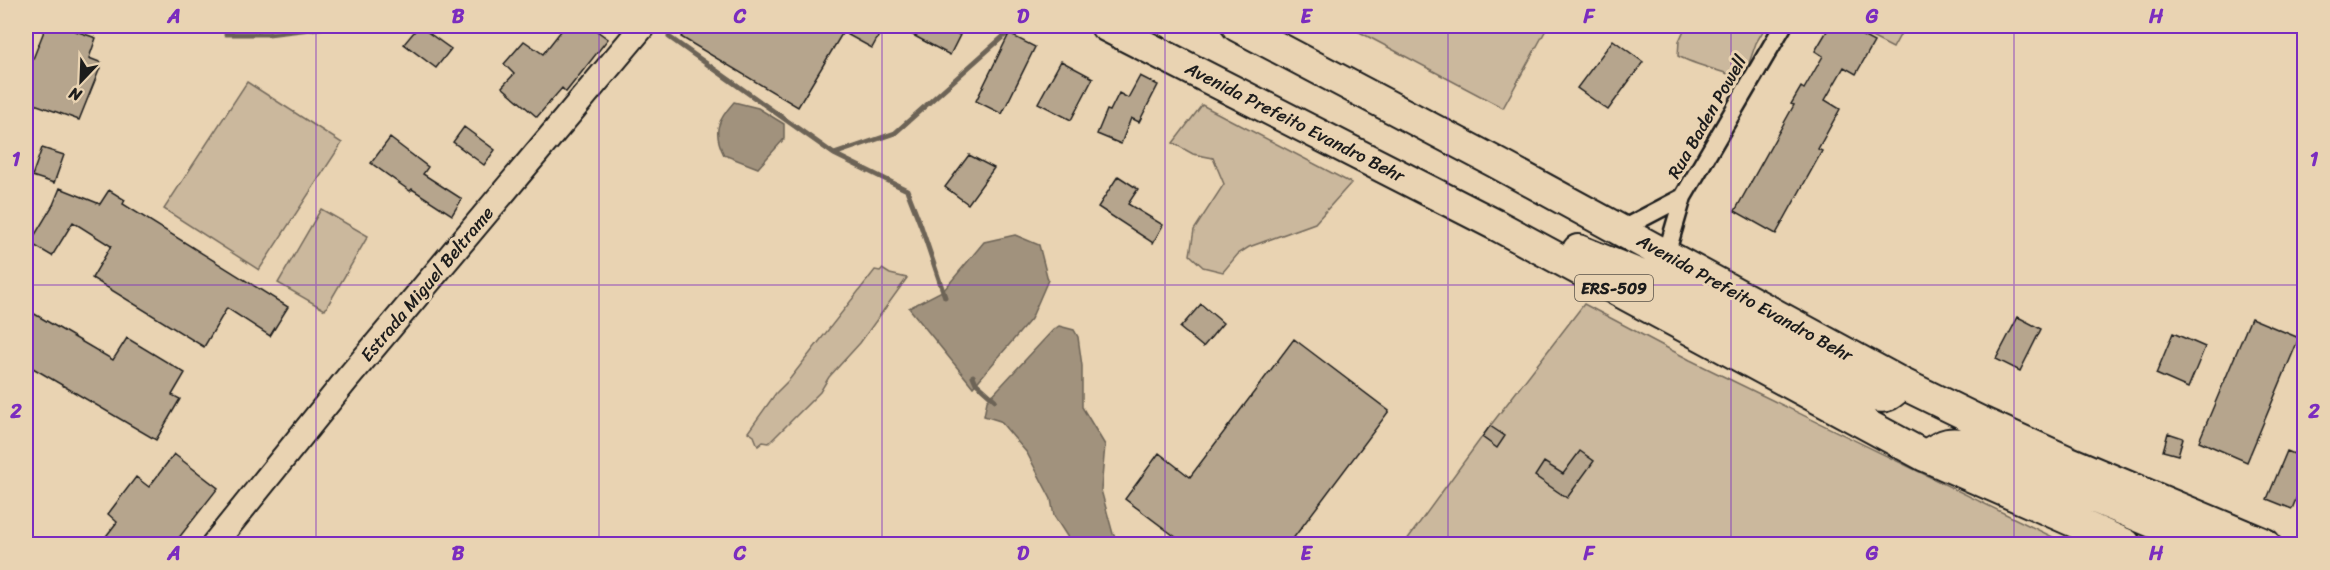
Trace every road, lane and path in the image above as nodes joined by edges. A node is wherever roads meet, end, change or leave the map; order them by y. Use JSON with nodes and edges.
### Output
{"nodes":[{"id":1,"x":643,"y":26,"type":"edge"},
{"id":2,"x":1106,"y":26,"type":"edge"},
{"id":3,"x":1237,"y":26,"type":"edge"},
{"id":4,"x":1783,"y":26,"type":"edge"},
{"id":5,"x":1683,"y":197,"type":"junction"},
{"id":6,"x":1498,"y":226,"type":"junction"},
{"id":7,"x":1620,"y":230,"type":"junction"},
{"id":8,"x":1666,"y":255,"type":"junction"},
{"id":9,"x":1901,"y":383,"type":"junction"},
{"id":10,"x":1925,"y":456,"type":"junction"},
{"id":11,"x":214,"y":544,"type":"edge"},
{"id":12,"x":2125,"y":544,"type":"edge"},
{"id":13,"x":2205,"y":544,"type":"edge"},
{"id":14,"x":2265,"y":544,"type":"edge"}],
"edges":[{"from":1,"to":11,"type":"street","name":"Estrada Miguel Beltrame"},
{"from":2,"to":6,"type":"highway","name":"Avenida Prefeito Evandro Behr","number":"ERS-509"},
{"from":3,"to":7,"type":"highway","name":"Avenida Prefeito Evandro Behr","number":"ERS-509"},
{"from":4,"to":5,"type":"street","name":"Rua Baden Powell"},
{"from":5,"to":7,"type":"street"},
{"from":5,"to":8,"type":"street","name":"Rua Baden Powell"},
{"from":6,"to":9,"type":"highway"},
{"from":6,"to":10,"type":"highway","name":"Avenida Prefeito Evandro Behr","number":"ERS-509"},
{"from":7,"to":8,"type":"highway","name":"Avenida Prefeito Evandro Behr","number":"ERS-509"},
{"from":8,"to":9,"type":"highway","name":"Avenida Prefeito Evandro Behr","number":"ERS-509"},
{"from":9,"to":14,"type":"highway","name":"Avenida Prefeito Evandro Behr","number":"ERS-509"},
{"from":10,"to":12,"type":"highway","name":"Avenida Prefeito Evandro Behr","number":"ERS-509"},
{"from":10,"to":13,"type":"highway"}]}
